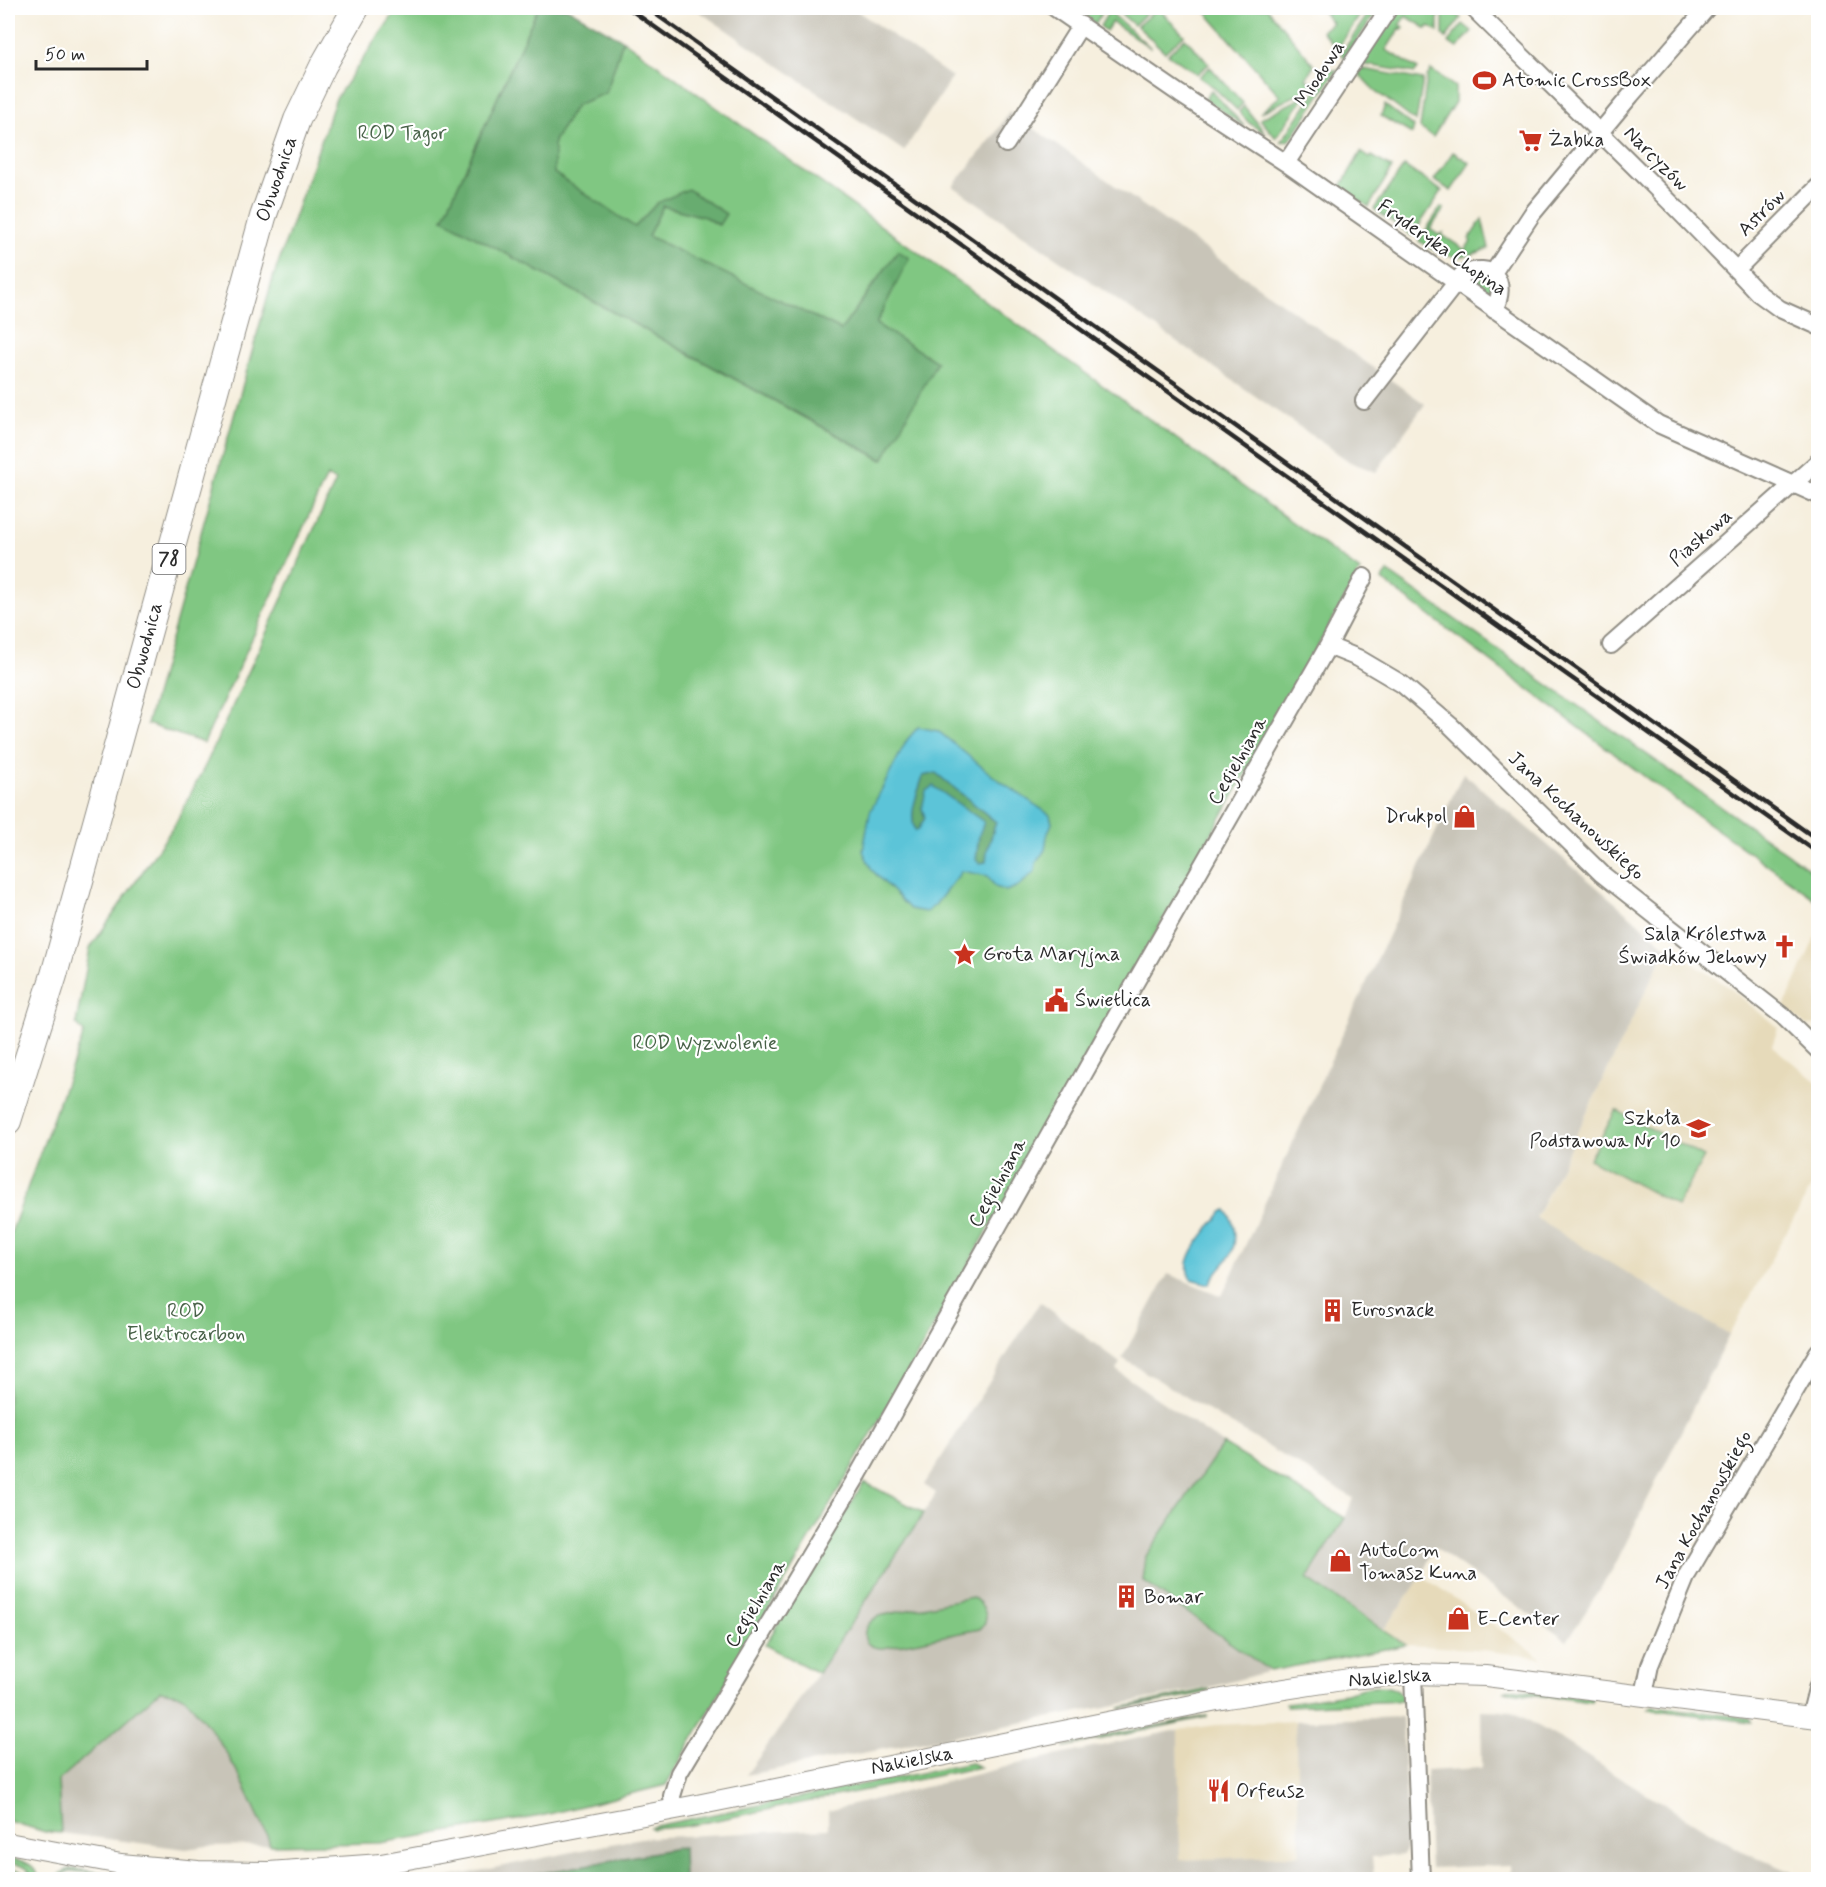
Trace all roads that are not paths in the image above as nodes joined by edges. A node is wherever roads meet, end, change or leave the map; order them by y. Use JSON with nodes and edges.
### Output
{"nodes":[{"id":1,"x":356,"y":8,"type":"edge"},
{"id":2,"x":1389,"y":8,"type":"edge"},
{"id":3,"x":1473,"y":8,"type":"edge"},
{"id":4,"x":1707,"y":8,"type":"edge"},
{"id":5,"x":1062,"y":10,"type":"edge"},
{"id":6,"x":1081,"y":25,"type":"junction"},
{"id":7,"x":1600,"y":132,"type":"junction"},
{"id":8,"x":1006,"y":144,"type":"dead end"},
{"id":9,"x":1286,"y":164,"type":"junction"},
{"id":10,"x":1818,"y":187,"type":"edge"},
{"id":11,"x":1736,"y":270,"type":"junction"},
{"id":12,"x":1493,"y":273,"type":"junction"},
{"id":13,"x":1455,"y":283,"type":"junction"},
{"id":14,"x":1494,"y":310,"type":"junction"},
{"id":15,"x":1818,"y":326,"type":"edge"},
{"id":16,"x":1364,"y":401,"type":"dead end"},
{"id":17,"x":1818,"y":462,"type":"edge"},
{"id":18,"x":1793,"y":484,"type":"junction"},
{"id":19,"x":1818,"y":495,"type":"edge"},
{"id":20,"x":1364,"y":578,"type":"dead end"},
{"id":21,"x":1611,"y":645,"type":"dead end"},
{"id":22,"x":1328,"y":646,"type":"junction"},
{"id":23,"x":1818,"y":1050,"type":"edge"},
{"id":24,"x":8,"y":1121,"type":"edge"},
{"id":25,"x":1818,"y":1352,"type":"edge"},
{"id":26,"x":1413,"y":1674,"type":"junction"},
{"id":27,"x":1818,"y":1685,"type":"edge"},
{"id":28,"x":1644,"y":1695,"type":"junction"},
{"id":29,"x":1814,"y":1717,"type":"edge"},
{"id":30,"x":673,"y":1809,"type":"junction"},
{"id":31,"x":8,"y":1843,"type":"edge"},
{"id":32,"x":382,"y":1872,"type":"edge"},
{"id":33,"x":1421,"y":1880,"type":"edge"}],
"edges":[{"from":1,"to":24,"type":"main road","name":"Obwodnica","number":"78"},
{"from":2,"to":9,"type":"street","name":"Miodowa"},
{"from":3,"to":7,"type":"street","name":"Narcyzów"},
{"from":4,"to":7,"type":"street"},
{"from":5,"to":6,"type":"street","name":"Fryderyka Chopina"},
{"from":6,"to":8,"type":"street"},
{"from":6,"to":9,"type":"street","name":"Fryderyka Chopina"},
{"from":7,"to":11,"type":"street","name":"Narcyzów"},
{"from":7,"to":12,"type":"street"},
{"from":9,"to":13,"type":"street","name":"Fryderyka Chopina"},
{"from":10,"to":11,"type":"street","name":"Astrów"},
{"from":11,"to":15,"type":"street","name":"Narcyzów"},
{"from":12,"to":13,"type":"street"},
{"from":12,"to":14,"type":"street"},
{"from":13,"to":14,"type":"street","name":"Fryderyka Chopina"},
{"from":13,"to":16,"type":"street"},
{"from":14,"to":18,"type":"street","name":"Fryderyka Chopina"},
{"from":17,"to":18,"type":"street","name":"Piaskowa"},
{"from":18,"to":19,"type":"street","name":"Fryderyka Chopina"},
{"from":18,"to":21,"type":"street","name":"Piaskowa"},
{"from":20,"to":22,"type":"street","name":"Cegielniana"},
{"from":22,"to":23,"type":"street","name":"Jana Kochanowskiego"},
{"from":22,"to":30,"type":"street","name":"Cegielniana"},
{"from":25,"to":28,"type":"street","name":"Jana Kochanowskiego"},
{"from":26,"to":28,"type":"street","name":"Nakielska"},
{"from":26,"to":30,"type":"street","name":"Nakielska"},
{"from":26,"to":33,"type":"street"},
{"from":27,"to":29,"type":"street"},
{"from":28,"to":29,"type":"street","name":"Nakielska"},
{"from":30,"to":32,"type":"street","name":"Nakielska"},
{"from":31,"to":32,"type":"street","name":"Nakielska"}]}
